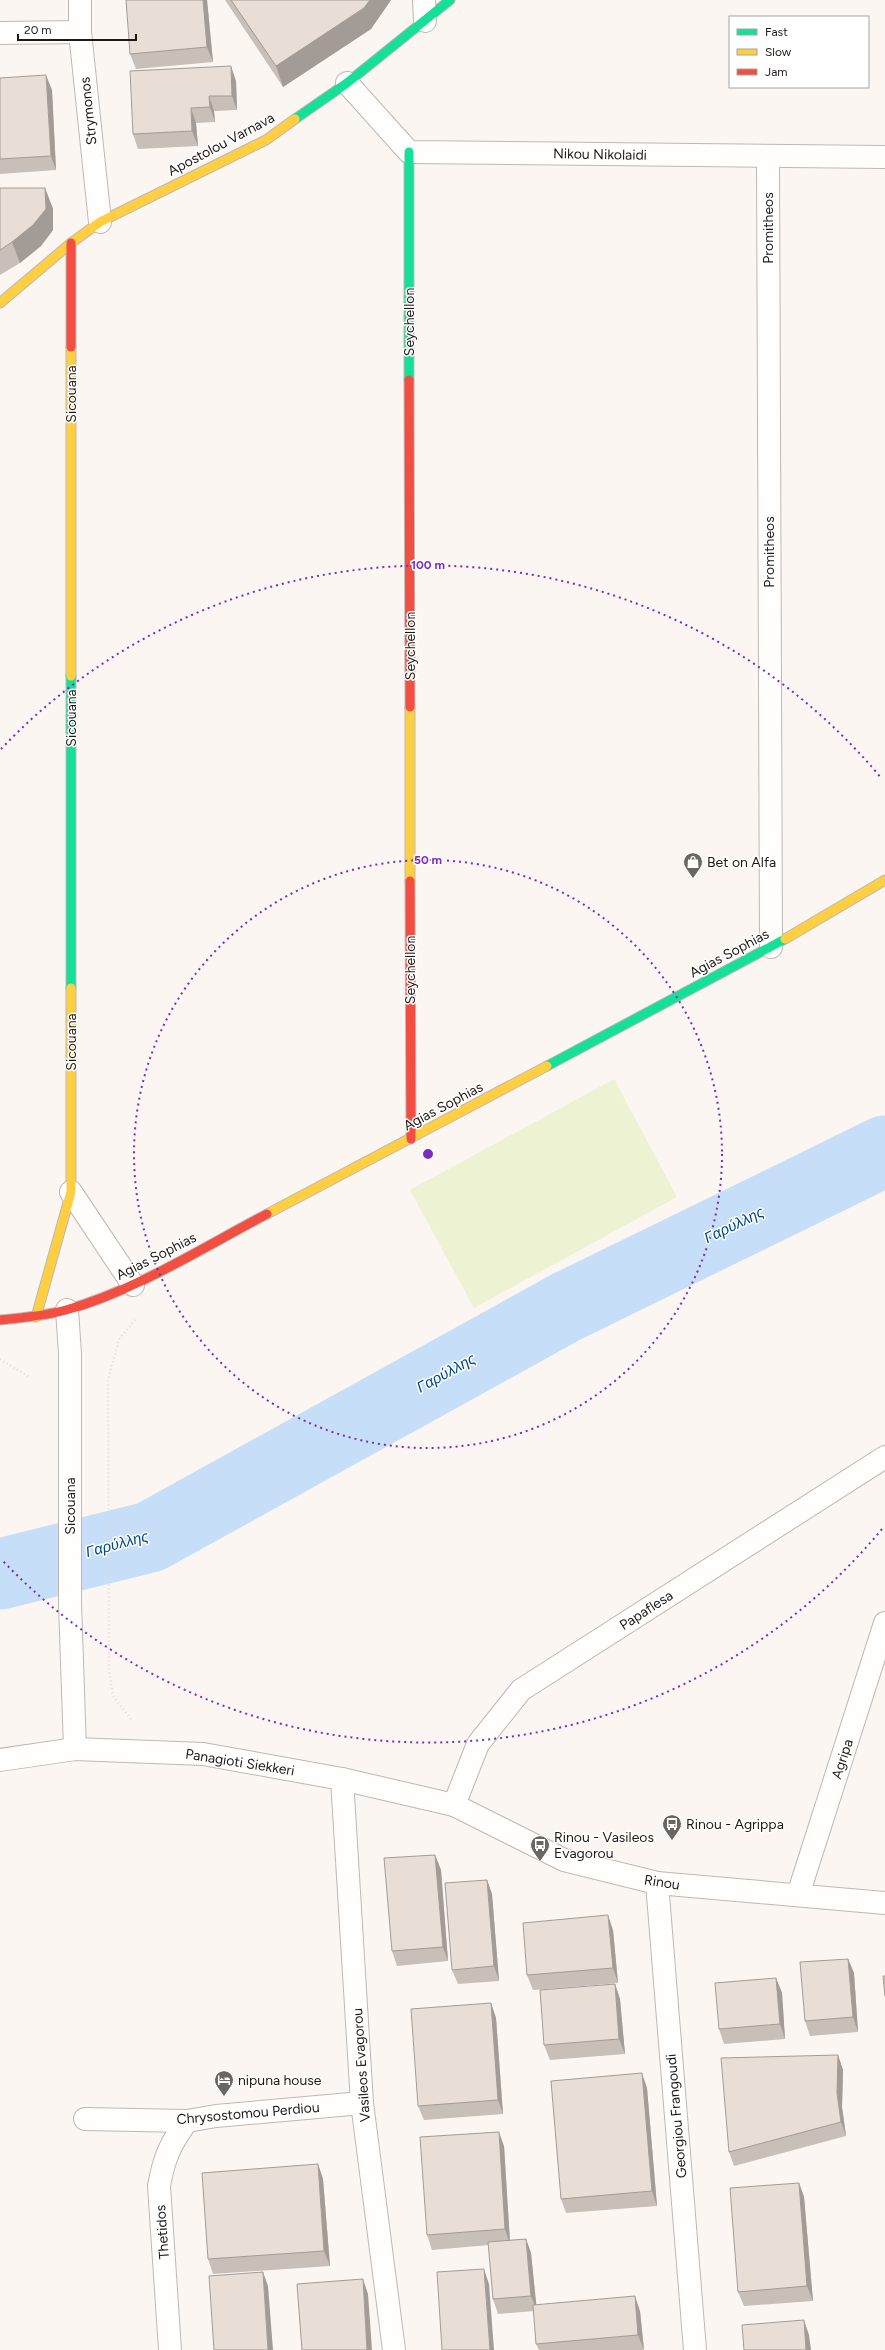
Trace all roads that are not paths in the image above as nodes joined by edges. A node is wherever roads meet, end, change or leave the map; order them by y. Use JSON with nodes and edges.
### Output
{"nodes":[{"id":1,"x":80,"y":0,"type":"edge"},
{"id":2,"x":450,"y":0,"type":"edge"},
{"id":3,"x":425,"y":10,"type":"edge"},
{"id":4,"x":80,"y":32,"type":"junction"},
{"id":5,"x":0,"y":33,"type":"edge"},
{"id":6,"x":347,"y":83,"type":"junction"},
{"id":7,"x":409,"y":152,"type":"junction"},
{"id":8,"x":768,"y":156,"type":"junction"},
{"id":9,"x":885,"y":157,"type":"edge"},
{"id":10,"x":100,"y":222,"type":"junction"},
{"id":11,"x":71,"y":243,"type":"junction"},
{"id":12,"x":0,"y":303,"type":"edge"},
{"id":13,"x":885,"y":880,"type":"edge"},
{"id":14,"x":771,"y":947,"type":"junction"},
{"id":15,"x":411,"y":1139,"type":"junction"},
{"id":16,"x":71,"y":1192,"type":"junction"},
{"id":17,"x":133,"y":1285,"type":"junction"},
{"id":18,"x":67,"y":1310,"type":"junction"},
{"id":19,"x":36,"y":1316,"type":"junction"},
{"id":20,"x":0,"y":1320,"type":"edge"},
{"id":21,"x":885,"y":1457,"type":"edge"},
{"id":22,"x":885,"y":1623,"type":"edge"},
{"id":23,"x":75,"y":1749,"type":"junction"},
{"id":24,"x":0,"y":1760,"type":"edge"},
{"id":25,"x":342,"y":1779,"type":"junction"},
{"id":26,"x":454,"y":1805,"type":"junction"},
{"id":27,"x":657,"y":1883,"type":"junction"},
{"id":28,"x":798,"y":1895,"type":"junction"},
{"id":29,"x":885,"y":1903,"type":"edge"},
{"id":30,"x":362,"y":2103,"type":"junction"},
{"id":31,"x":85,"y":2119,"type":"dead end"},
{"id":32,"x":187,"y":2121,"type":"junction"},
{"id":33,"x":170,"y":2350,"type":"edge"},
{"id":34,"x":394,"y":2350,"type":"edge"},
{"id":35,"x":695,"y":2350,"type":"edge"}],
"edges":[{"from":1,"to":4,"type":"street","name":"Strymonos"},
{"from":2,"to":3,"type":"street","name":"Apostolou Varnava"},
{"from":3,"to":6,"type":"street","name":"Apostolou Varnava"},
{"from":4,"to":5,"type":"street"},
{"from":4,"to":10,"type":"street","name":"Strymonos"},
{"from":6,"to":7,"type":"street"},
{"from":6,"to":10,"type":"street","name":"Apostolou Varnava"},
{"from":7,"to":8,"type":"street","name":"Nikou Nikolaidi"},
{"from":7,"to":15,"type":"street","name":"Seychellon"},
{"from":8,"to":9,"type":"street","name":"Nikou Nikolaidi"},
{"from":8,"to":14,"type":"street","name":"Promitheos"},
{"from":10,"to":11,"type":"street","name":"Apostolou Varnava"},
{"from":11,"to":12,"type":"street","name":"Apostolou Varnava"},
{"from":11,"to":16,"type":"street","name":"Sicouana"},
{"from":13,"to":14,"type":"street","name":"Agias Sophias"},
{"from":14,"to":15,"type":"street","name":"Agias Sophias"},
{"from":15,"to":17,"type":"street","name":"Agias Sophias"},
{"from":16,"to":17,"type":"street"},
{"from":16,"to":19,"type":"street","name":"Sicouana"},
{"from":17,"to":18,"type":"street","name":"Agias Sophias"},
{"from":18,"to":19,"type":"street","name":"Agias Sophias"},
{"from":18,"to":23,"type":"street","name":"Sicouana"},
{"from":19,"to":20,"type":"street","name":"Agias Sophias"},
{"from":21,"to":26,"type":"street","name":"Papaflesa"},
{"from":22,"to":28,"type":"street","name":"Agripa"},
{"from":23,"to":24,"type":"street","name":"Panagioti Siekkeri"},
{"from":23,"to":25,"type":"street","name":"Panagioti Siekkeri"},
{"from":25,"to":26,"type":"street","name":"Panagioti Siekkeri"},
{"from":25,"to":30,"type":"street","name":"Vasileos Evagorou"},
{"from":26,"to":27,"type":"street","name":"Rinou"},
{"from":27,"to":28,"type":"street","name":"Rinou"},
{"from":27,"to":35,"type":"street","name":"Georgiou Frangoudi"},
{"from":28,"to":29,"type":"street","name":"Rinou"},
{"from":30,"to":32,"type":"street","name":"Chrysostomou Perdiou"},
{"from":30,"to":34,"type":"street","name":"Vasileos Evagorou"},
{"from":31,"to":32,"type":"street","name":"Chrysostomou Perdiou"},
{"from":32,"to":33,"type":"street","name":"Thetidos"}]}
